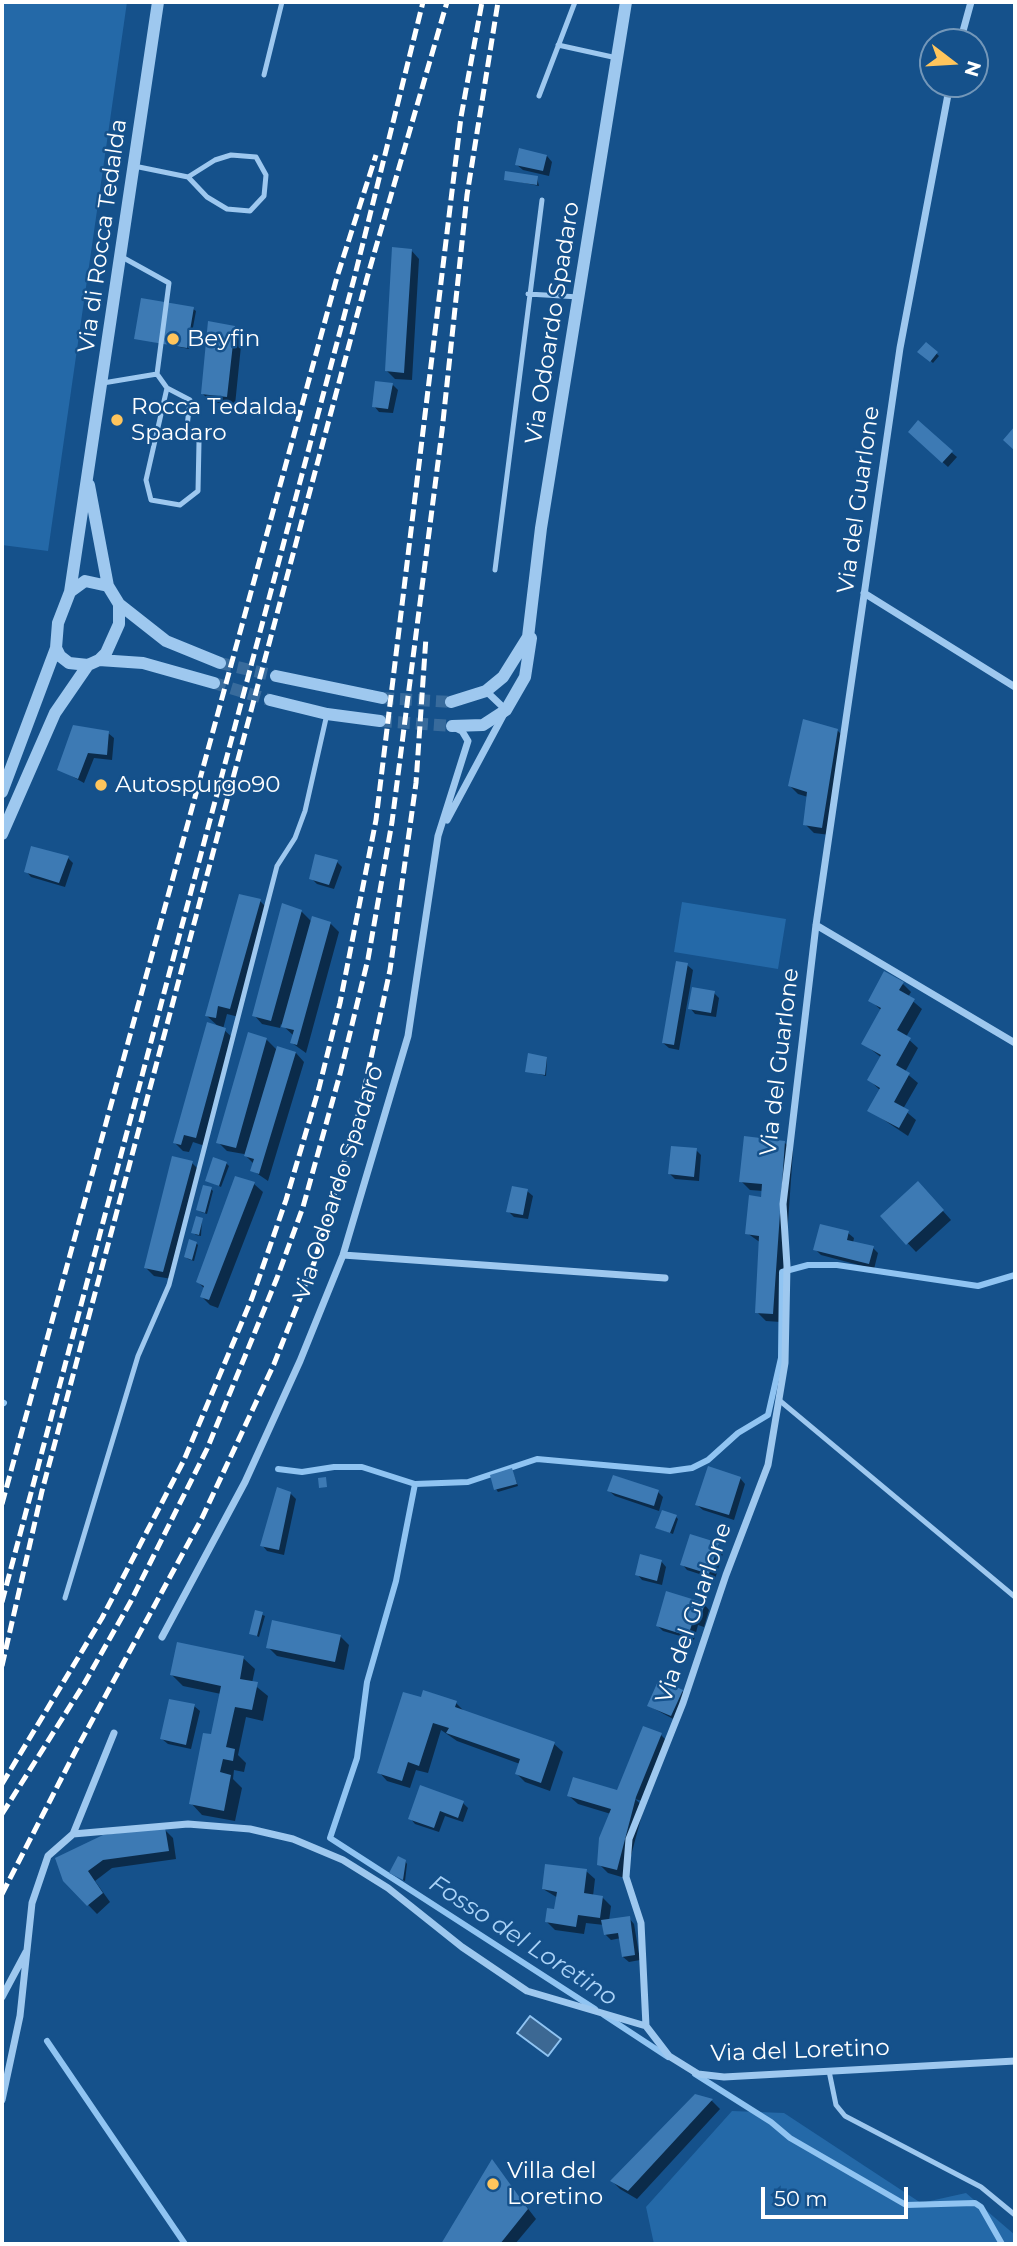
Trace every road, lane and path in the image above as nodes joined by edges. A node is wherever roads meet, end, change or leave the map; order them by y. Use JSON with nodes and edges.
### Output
{"nodes":[{"id":1,"x":158,"y":2,"type":"edge"},
{"id":2,"x":282,"y":2,"type":"edge"},
{"id":3,"x":575,"y":2,"type":"edge"},
{"id":4,"x":626,"y":2,"type":"edge"},
{"id":5,"x":971,"y":2,"type":"edge"},
{"id":6,"x":964,"y":28,"type":"edge"},
{"id":7,"x":558,"y":45,"type":"junction"},
{"id":8,"x":617,"y":58,"type":"junction"},
{"id":9,"x":264,"y":75,"type":"dead end"},
{"id":10,"x":539,"y":96,"type":"dead end"},
{"id":11,"x":947,"y":98,"type":"edge"},
{"id":12,"x":134,"y":166,"type":"junction"},
{"id":13,"x":188,"y":177,"type":"junction"},
{"id":14,"x":542,"y":200,"type":"dead end"},
{"id":15,"x":122,"y":257,"type":"junction"},
{"id":16,"x":528,"y":294,"type":"junction"},
{"id":17,"x":579,"y":297,"type":"junction"},
{"id":18,"x":157,"y":373,"type":"junction"},
{"id":19,"x":103,"y":383,"type":"junction"},
{"id":20,"x":167,"y":388,"type":"junction"},
{"id":21,"x":87,"y":476,"type":"junction"},
{"id":22,"x":495,"y":570,"type":"dead end"},
{"id":23,"x":108,"y":586,"type":"junction"},
{"id":24,"x":70,"y":592,"type":"junction"},
{"id":25,"x":864,"y":593,"type":"junction"},
{"id":26,"x":119,"y":604,"type":"junction"},
{"id":27,"x":530,"y":620,"type":"junction"},
{"id":28,"x":56,"y":648,"type":"junction"},
{"id":29,"x":93,"y":663,"type":"junction"},
{"id":30,"x":220,"y":663,"type":"tunnel mouth"},
{"id":31,"x":276,"y":676,"type":"tunnel mouth"},
{"id":32,"x":214,"y":683,"type":"tunnel mouth"},
{"id":33,"x":1015,"y":687,"type":"edge"},
{"id":34,"x":486,"y":691,"type":"junction"},
{"id":35,"x":382,"y":698,"type":"tunnel mouth"},
{"id":36,"x":270,"y":700,"type":"tunnel mouth"},
{"id":37,"x":451,"y":702,"type":"tunnel mouth"},
{"id":38,"x":506,"y":710,"type":"junction"},
{"id":39,"x":327,"y":713,"type":"junction"},
{"id":40,"x":380,"y":721,"type":"tunnel mouth"},
{"id":41,"x":452,"y":726,"type":"joint"},
{"id":42,"x":2,"y":792,"type":"edge"},
{"id":43,"x":2,"y":834,"type":"edge"},
{"id":44,"x":438,"y":836,"type":"junction"},
{"id":45,"x":816,"y":925,"type":"junction"},
{"id":46,"x":1015,"y":1043,"type":"edge"},
{"id":47,"x":343,"y":1255,"type":"junction"},
{"id":48,"x":666,"y":1278,"type":"dead end"},
{"id":49,"x":779,"y":1400,"type":"junction"},
{"id":50,"x":1015,"y":1597,"type":"edge"},
{"id":51,"x":65,"y":1598,"type":"dead end"},
{"id":52,"x":162,"y":1637,"type":"dead end"},
{"id":53,"x":114,"y":1733,"type":"dead end"},
{"id":54,"x":73,"y":1834,"type":"junction"},
{"id":55,"x":28,"y":1948,"type":"junction"},
{"id":56,"x":2,"y":1997,"type":"edge"},
{"id":57,"x":646,"y":2026,"type":"junction"},
{"id":58,"x":1015,"y":2061,"type":"edge"},
{"id":59,"x":829,"y":2071,"type":"junction"},
{"id":60,"x":6,"y":2073,"type":"edge"},
{"id":61,"x":2,"y":2100,"type":"edge"},
{"id":62,"x":1015,"y":2215,"type":"edge"}],
"edges":[{"from":1,"to":12,"type":"street","name":"Via di Rocca Tedalda"},
{"from":2,"to":9,"type":"lane"},
{"from":3,"to":7,"type":"lane"},
{"from":4,"to":8,"type":"street","name":"Via Odoardo Spadaro"},
{"from":5,"to":6,"type":"street"},
{"from":7,"to":8,"type":"lane"},
{"from":7,"to":10,"type":"lane"},
{"from":8,"to":17,"type":"street","name":"Via Odoardo Spadaro"},
{"from":11,"to":25,"type":"street","name":"Via del Guarlone"},
{"from":12,"to":13,"type":"lane"},
{"from":12,"to":15,"type":"street","name":"Via di Rocca Tedalda"},
{"from":13,"to":13,"type":"lane"},
{"from":14,"to":16,"type":"lane"},
{"from":15,"to":18,"type":"lane"},
{"from":15,"to":19,"type":"street","name":"Via di Rocca Tedalda"},
{"from":16,"to":17,"type":"lane"},
{"from":16,"to":22,"type":"lane"},
{"from":17,"to":27,"type":"street","name":"Via Odoardo Spadaro"},
{"from":18,"to":19,"type":"lane"},
{"from":18,"to":20,"type":"lane"},
{"from":19,"to":21,"type":"street","name":"Via di Rocca Tedalda"},
{"from":20,"to":20,"type":"lane"},
{"from":21,"to":23,"type":"street","name":"Via di Rocca Tedalda"},
{"from":21,"to":24,"type":"street","name":"Via di Rocca Tedalda"},
{"from":23,"to":24,"type":"street"},
{"from":23,"to":26,"type":"street","name":"Via di Rocca Tedalda"},
{"from":24,"to":28,"type":"street","name":"Via di Rocca Tedalda"},
{"from":25,"to":33,"type":"street"},
{"from":25,"to":45,"type":"street","name":"Via del Guarlone"},
{"from":26,"to":29,"type":"street"},
{"from":26,"to":30,"type":"street"},
{"from":27,"to":34,"type":"street","name":"Via Odoardo Spadaro"},
{"from":27,"to":38,"type":"street"},
{"from":28,"to":29,"type":"street"},
{"from":28,"to":42,"type":"street","name":"Via di Rocca Tedalda"},
{"from":29,"to":32,"type":"street"},
{"from":29,"to":43,"type":"street"},
{"from":31,"to":35,"type":"street"},
{"from":34,"to":37,"type":"street"},
{"from":34,"to":38,"type":"street"},
{"from":36,"to":39,"type":"street"},
{"from":38,"to":41,"type":"street"},
{"from":38,"to":44,"type":"street","name":"Via Odoardo Spadaro"},
{"from":39,"to":40,"type":"street"},
{"from":39,"to":51,"type":"lane"},
{"from":41,"to":44,"type":"street","name":"Via Odoardo Spadaro"},
{"from":44,"to":47,"type":"street","name":"Via Odoardo Spadaro"},
{"from":45,"to":46,"type":"street"},
{"from":45,"to":49,"type":"street","name":"Via del Guarlone"},
{"from":47,"to":48,"type":"street"},
{"from":47,"to":52,"type":"street","name":"Via Odoardo Spadaro"},
{"from":49,"to":50,"type":"lane"},
{"from":49,"to":57,"type":"street","name":"Via del Guarlone"},
{"from":53,"to":54,"type":"street"},
{"from":54,"to":55,"type":"street"},
{"from":54,"to":57,"type":"street"},
{"from":55,"to":56,"type":"street"},
{"from":55,"to":60,"type":"street"},
{"from":57,"to":59,"type":"street","name":"Via del Loretino"},
{"from":58,"to":59,"type":"street","name":"Via del Loretino"},
{"from":59,"to":62,"type":"lane"},
{"from":60,"to":61,"type":"street"}]}
